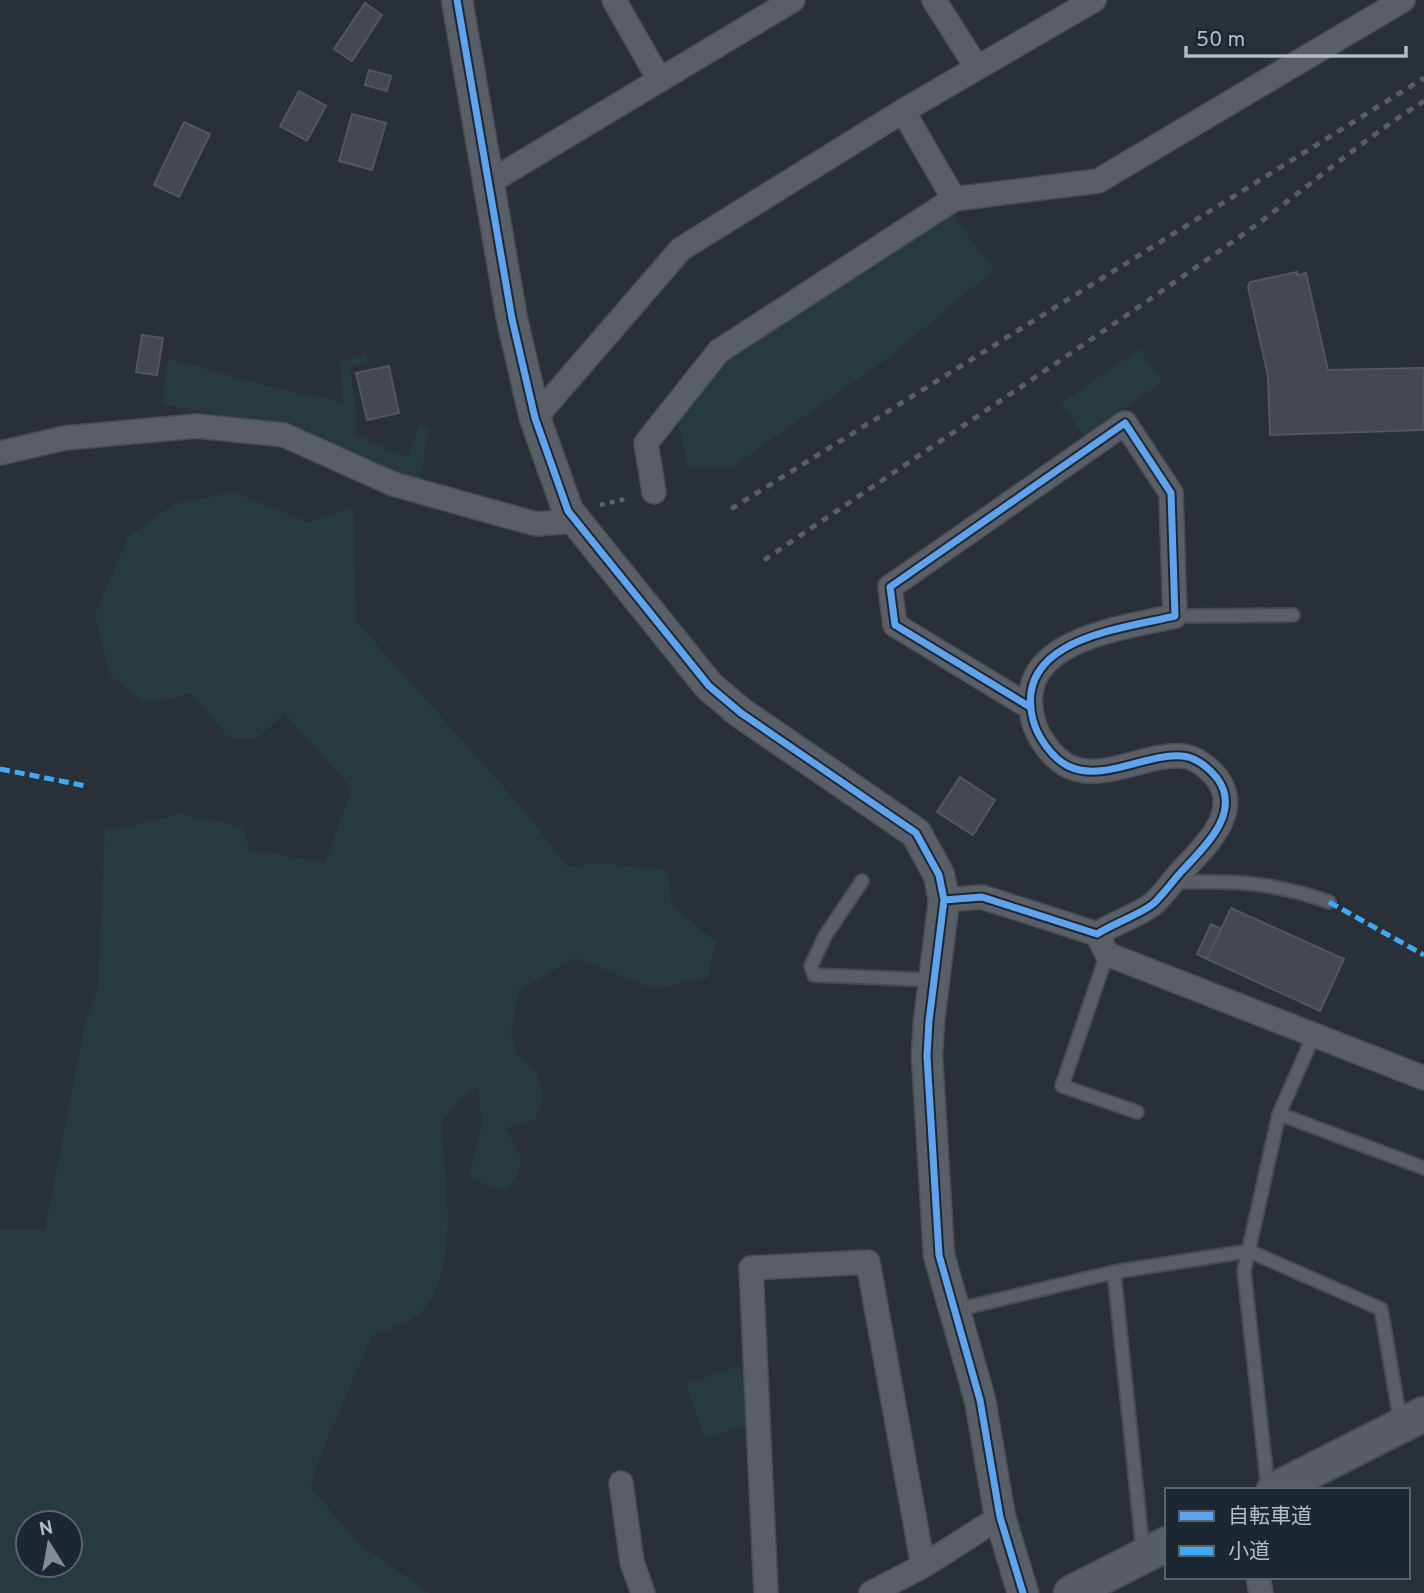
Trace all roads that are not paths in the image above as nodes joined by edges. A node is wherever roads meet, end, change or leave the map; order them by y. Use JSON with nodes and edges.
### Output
{"nodes":[{"id":1,"x":457,"y":0,"type":"edge"},
{"id":2,"x":614,"y":0,"type":"edge"},
{"id":3,"x":793,"y":0,"type":"edge"},
{"id":4,"x":934,"y":0,"type":"edge"},
{"id":5,"x":1094,"y":0,"type":"edge"},
{"id":6,"x":1403,"y":0,"type":"edge"},
{"id":7,"x":977,"y":68,"type":"junction"},
{"id":8,"x":659,"y":79,"type":"junction"},
{"id":9,"x":903,"y":111,"type":"junction"},
{"id":10,"x":488,"y":183,"type":"junction"},
{"id":11,"x":954,"y":199,"type":"junction"},
{"id":12,"x":535,"y":418,"type":"junction"},
{"id":13,"x":0,"y":453,"type":"edge"},
{"id":14,"x":654,"y":492,"type":"road end"},
{"id":15,"x":571,"y":516,"type":"junction"},
{"id":16,"x":1293,"y":615,"type":"dead end"},
{"id":17,"x":1175,"y":616,"type":"junction"},
{"id":18,"x":1030,"y":707,"type":"junction"},
{"id":19,"x":862,"y":881,"type":"dead end"},
{"id":20,"x":1172,"y":882,"type":"junction"},
{"id":21,"x":944,"y":900,"type":"junction"},
{"id":22,"x":1329,"y":902,"type":"dead end"},
{"id":23,"x":1102,"y":944,"type":"junction"},
{"id":24,"x":934,"y":980,"type":"junction"},
{"id":25,"x":1313,"y":1037,"type":"junction"},
{"id":26,"x":1424,"y":1078,"type":"edge"},
{"id":27,"x":1137,"y":1112,"type":"dead end"},
{"id":28,"x":1279,"y":1114,"type":"junction"},
{"id":29,"x":1424,"y":1168,"type":"edge"},
{"id":30,"x":1249,"y":1251,"type":"junction"},
{"id":31,"x":1114,"y":1272,"type":"junction"},
{"id":32,"x":952,"y":1311,"type":"junction"},
{"id":33,"x":1412,"y":1421,"type":"edge"},
{"id":34,"x":621,"y":1483,"type":"dead end"},
{"id":35,"x":1268,"y":1488,"type":"edge"},
{"id":36,"x":1278,"y":1488,"type":"edge"},
{"id":37,"x":1000,"y":1517,"type":"junction"},
{"id":38,"x":1155,"y":1550,"type":"edge"},
{"id":39,"x":923,"y":1566,"type":"junction"},
{"id":40,"x":643,"y":1593,"type":"edge"},
{"id":41,"x":766,"y":1593,"type":"edge"},
{"id":42,"x":871,"y":1593,"type":"edge"},
{"id":43,"x":1023,"y":1593,"type":"edge"},
{"id":44,"x":1071,"y":1593,"type":"edge"}],
"edges":[{"from":1,"to":10,"type":"street"},
{"from":2,"to":8,"type":"street"},
{"from":3,"to":8,"type":"street"},
{"from":4,"to":7,"type":"street"},
{"from":5,"to":7,"type":"street"},
{"from":6,"to":11,"type":"street"},
{"from":7,"to":9,"type":"street"},
{"from":8,"to":10,"type":"street"},
{"from":9,"to":11,"type":"street"},
{"from":9,"to":12,"type":"street"},
{"from":10,"to":12,"type":"street"},
{"from":11,"to":14,"type":"street"},
{"from":12,"to":15,"type":"street"},
{"from":13,"to":15,"type":"street"},
{"from":15,"to":21,"type":"street"},
{"from":16,"to":17,"type":"lane"},
{"from":17,"to":18,"type":"street"},
{"from":17,"to":18,"type":"street"},
{"from":18,"to":20,"type":"street"},
{"from":19,"to":24,"type":"lane"},
{"from":20,"to":22,"type":"lane"},
{"from":20,"to":23,"type":"street"},
{"from":21,"to":23,"type":"street"},
{"from":21,"to":24,"type":"street"},
{"from":23,"to":25,"type":"street"},
{"from":23,"to":27,"type":"lane"},
{"from":24,"to":32,"type":"street"},
{"from":25,"to":26,"type":"street"},
{"from":25,"to":28,"type":"lane"},
{"from":28,"to":29,"type":"lane"},
{"from":28,"to":30,"type":"lane"},
{"from":30,"to":31,"type":"lane"},
{"from":30,"to":33,"type":"lane"},
{"from":30,"to":35,"type":"lane"},
{"from":31,"to":32,"type":"lane"},
{"from":31,"to":38,"type":"lane"},
{"from":32,"to":37,"type":"street"},
{"from":33,"to":36,"type":"main road"},
{"from":34,"to":40,"type":"street"},
{"from":37,"to":39,"type":"street"},
{"from":37,"to":43,"type":"street"},
{"from":38,"to":44,"type":"main road"},
{"from":39,"to":41,"type":"street"},
{"from":39,"to":42,"type":"street"}]}
